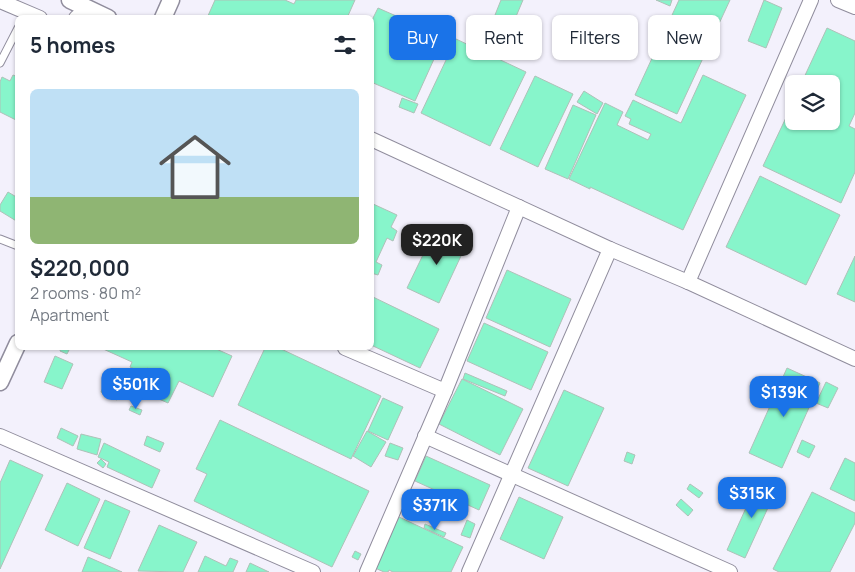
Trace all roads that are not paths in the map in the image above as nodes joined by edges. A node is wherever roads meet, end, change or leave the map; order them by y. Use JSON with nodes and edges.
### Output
{"nodes":[{"id":1,"x":70,"y":0,"type":"edge"},
{"id":2,"x":171,"y":0,"type":"edge"},
{"id":3,"x":812,"y":0,"type":"edge"},
{"id":4,"x":838,"y":0,"type":"edge"},
{"id":5,"x":0,"y":1,"type":"edge"},
{"id":6,"x":855,"y":7,"type":"edge"},
{"id":7,"x":82,"y":13,"type":"edge"},
{"id":8,"x":30,"y":15,"type":"edge"},
{"id":9,"x":164,"y":15,"type":"edge"},
{"id":10,"x":15,"y":34,"type":"edge"},
{"id":11,"x":0,"y":62,"type":"edge"},
{"id":12,"x":374,"y":140,"type":"edge"},
{"id":13,"x":519,"y":207,"type":"junction"},
{"id":14,"x":0,"y":238,"type":"edge"},
{"id":15,"x":15,"y":245,"type":"edge"},
{"id":16,"x":610,"y":249,"type":"junction"},
{"id":17,"x":688,"y":282,"type":"junction"},
{"id":18,"x":15,"y":348,"type":"edge"},
{"id":19,"x":350,"y":350,"type":"edge"},
{"id":20,"x":855,"y":359,"type":"edge"},
{"id":21,"x":0,"y":382,"type":"edge"},
{"id":22,"x":445,"y":391,"type":"junction"},
{"id":23,"x":0,"y":436,"type":"edge"},
{"id":24,"x":425,"y":436,"type":"junction"},
{"id":25,"x":511,"y":475,"type":"junction"},
{"id":26,"x":313,"y":572,"type":"edge"},
{"id":27,"x":368,"y":572,"type":"edge"},
{"id":28,"x":469,"y":572,"type":"edge"},
{"id":29,"x":730,"y":572,"type":"edge"}],
"edges":[{"from":1,"to":7,"type":"street"},
{"from":2,"to":9,"type":"street"},
{"from":3,"to":17,"type":"street"},
{"from":4,"to":6,"type":"street"},
{"from":5,"to":8,"type":"street"},
{"from":10,"to":11,"type":"lane"},
{"from":12,"to":13,"type":"street"},
{"from":13,"to":16,"type":"street"},
{"from":13,"to":22,"type":"street"},
{"from":14,"to":15,"type":"lane"},
{"from":16,"to":17,"type":"street"},
{"from":16,"to":25,"type":"street"},
{"from":17,"to":20,"type":"street"},
{"from":18,"to":21,"type":"street"},
{"from":19,"to":22,"type":"street"},
{"from":22,"to":24,"type":"street"},
{"from":23,"to":26,"type":"street"},
{"from":24,"to":25,"type":"street"},
{"from":24,"to":27,"type":"street"},
{"from":25,"to":28,"type":"street"},
{"from":25,"to":29,"type":"street"}]}
